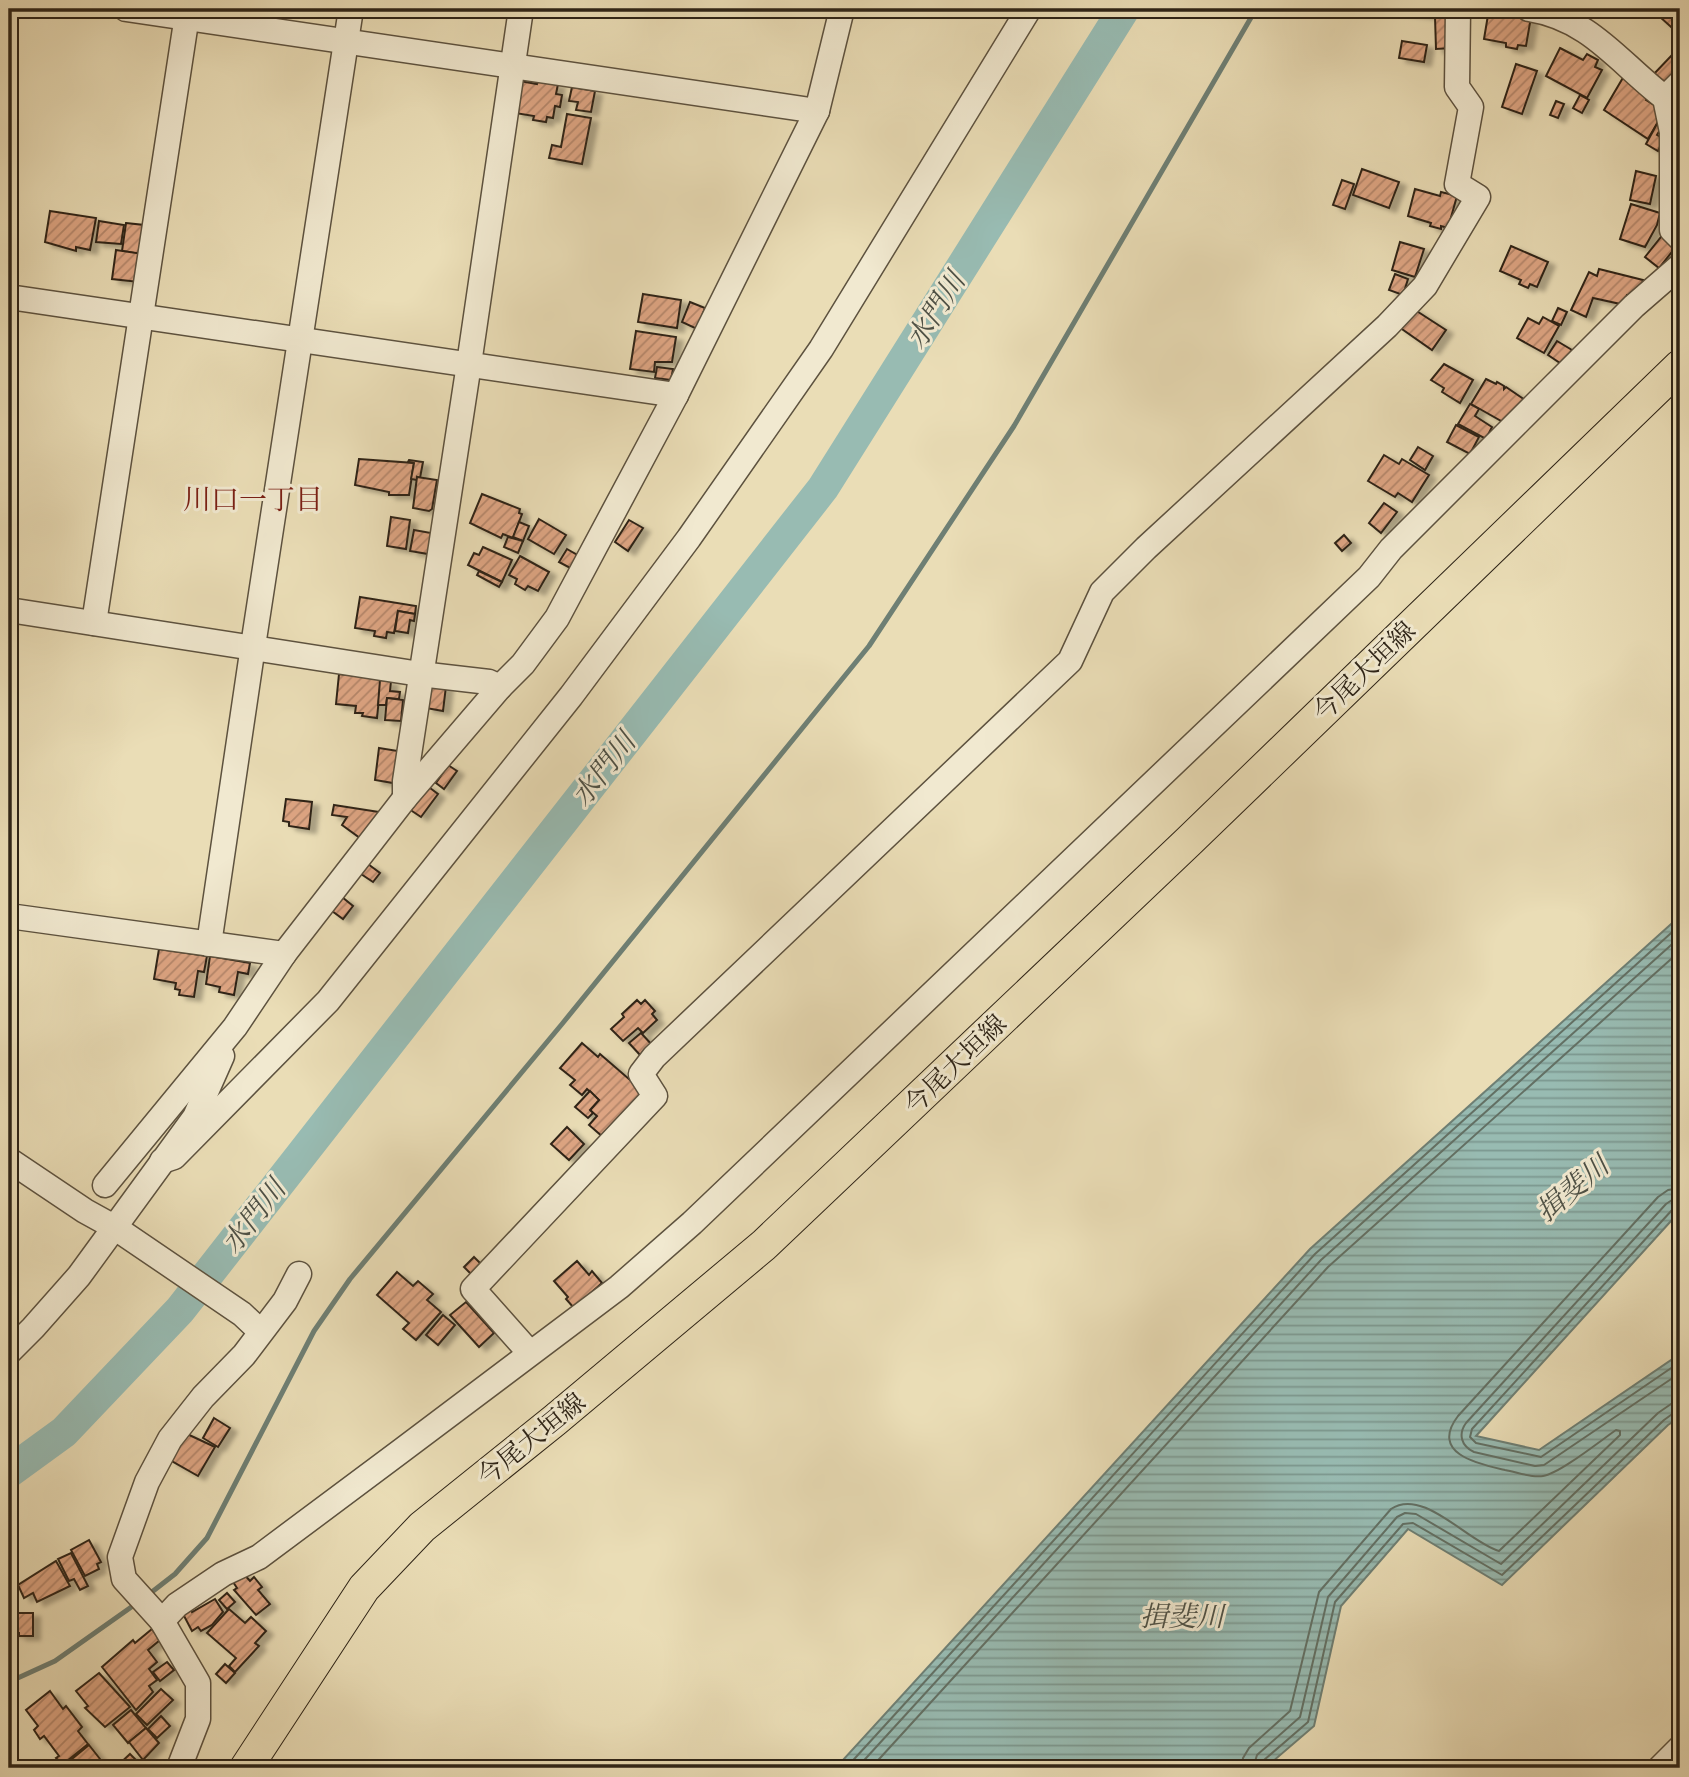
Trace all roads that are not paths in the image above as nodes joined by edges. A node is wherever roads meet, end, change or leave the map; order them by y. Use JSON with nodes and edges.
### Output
{"nodes":[{"id":1,"x":126,"y":9,"type":"edge"},
{"id":2,"x":351,"y":9,"type":"edge"},
{"id":3,"x":521,"y":9,"type":"edge"},
{"id":4,"x":842,"y":9,"type":"edge"},
{"id":5,"x":1029,"y":9,"type":"edge"},
{"id":6,"x":1458,"y":9,"type":"edge"},
{"id":7,"x":1534,"y":9,"type":"edge"},
{"id":8,"x":188,"y":14,"type":"edge"},
{"id":9,"x":346,"y":43,"type":"junction"},
{"id":10,"x":512,"y":67,"type":"junction"},
{"id":11,"x":1673,"y":91,"type":"edge"},
{"id":12,"x":817,"y":111,"type":"junction"},
{"id":13,"x":1680,"y":238,"type":"edge"},
{"id":14,"x":1680,"y":266,"type":"edge"},
{"id":15,"x":9,"y":297,"type":"edge"},
{"id":16,"x":142,"y":317,"type":"junction"},
{"id":17,"x":299,"y":340,"type":"junction"},
{"id":18,"x":469,"y":364,"type":"junction"},
{"id":19,"x":1680,"y":366,"type":"edge"},
{"id":20,"x":676,"y":395,"type":"junction"},
{"id":21,"x":9,"y":610,"type":"edge"},
{"id":22,"x":94,"y":623,"type":"junction"},
{"id":23,"x":253,"y":646,"type":"junction"},
{"id":24,"x":421,"y":674,"type":"junction"},
{"id":25,"x":500,"y":687,"type":"junction"},
{"id":26,"x":405,"y":798,"type":"junction"},
{"id":27,"x":9,"y":916,"type":"edge"},
{"id":28,"x":209,"y":944,"type":"junction"},
{"id":29,"x":284,"y":954,"type":"junction"},
{"id":30,"x":235,"y":1027,"type":"junction"},
{"id":31,"x":9,"y":1160,"type":"edge"},
{"id":32,"x":162,"y":1161,"type":"junction"},
{"id":33,"x":106,"y":1185,"type":"dead end"},
{"id":34,"x":121,"y":1232,"type":"junction"},
{"id":35,"x":299,"y":1274,"type":"dead end"},
{"id":36,"x":260,"y":1331,"type":"junction"},
{"id":37,"x":9,"y":1352,"type":"edge"},
{"id":38,"x":530,"y":1352,"type":"junction"},
{"id":39,"x":159,"y":1617,"type":"junction"},
{"id":40,"x":1680,"y":1748,"type":"edge"},
{"id":41,"x":179,"y":1768,"type":"edge"},
{"id":42,"x":246,"y":1768,"type":"edge"},
{"id":43,"x":1660,"y":1768,"type":"edge"}],
"edges":[{"from":1,"to":8,"type":"street"},
{"from":2,"to":9,"type":"street"},
{"from":3,"to":10,"type":"street"},
{"from":4,"to":12,"type":"street"},
{"from":5,"to":32,"type":"street"},
{"from":6,"to":38,"type":"street"},
{"from":7,"to":11,"type":"street"},
{"from":8,"to":9,"type":"street"},
{"from":8,"to":16,"type":"street"},
{"from":9,"to":10,"type":"street"},
{"from":9,"to":17,"type":"street"},
{"from":10,"to":12,"type":"street"},
{"from":10,"to":18,"type":"street"},
{"from":11,"to":13,"type":"street"},
{"from":12,"to":20,"type":"street"},
{"from":14,"to":38,"type":"street"},
{"from":15,"to":16,"type":"street"},
{"from":16,"to":17,"type":"street"},
{"from":16,"to":22,"type":"street"},
{"from":17,"to":18,"type":"street"},
{"from":17,"to":23,"type":"street"},
{"from":18,"to":20,"type":"street"},
{"from":18,"to":24,"type":"street"},
{"from":19,"to":42,"type":"main road","name":"今尾大垣線"},
{"from":20,"to":25,"type":"street"},
{"from":21,"to":22,"type":"street"},
{"from":22,"to":23,"type":"street"},
{"from":23,"to":24,"type":"street"},
{"from":23,"to":28,"type":"street"},
{"from":24,"to":25,"type":"street"},
{"from":24,"to":26,"type":"street"},
{"from":25,"to":26,"type":"street"},
{"from":26,"to":29,"type":"street"},
{"from":27,"to":28,"type":"street"},
{"from":28,"to":29,"type":"street"},
{"from":29,"to":30,"type":"street"},
{"from":30,"to":32,"type":"street"},
{"from":30,"to":33,"type":"street"},
{"from":31,"to":34,"type":"street"},
{"from":32,"to":34,"type":"street"},
{"from":34,"to":36,"type":"street"},
{"from":34,"to":37,"type":"street"},
{"from":35,"to":36,"type":"street"},
{"from":36,"to":39,"type":"street"},
{"from":38,"to":39,"type":"street"},
{"from":39,"to":41,"type":"street"},
{"from":40,"to":43,"type":"street"}]}
